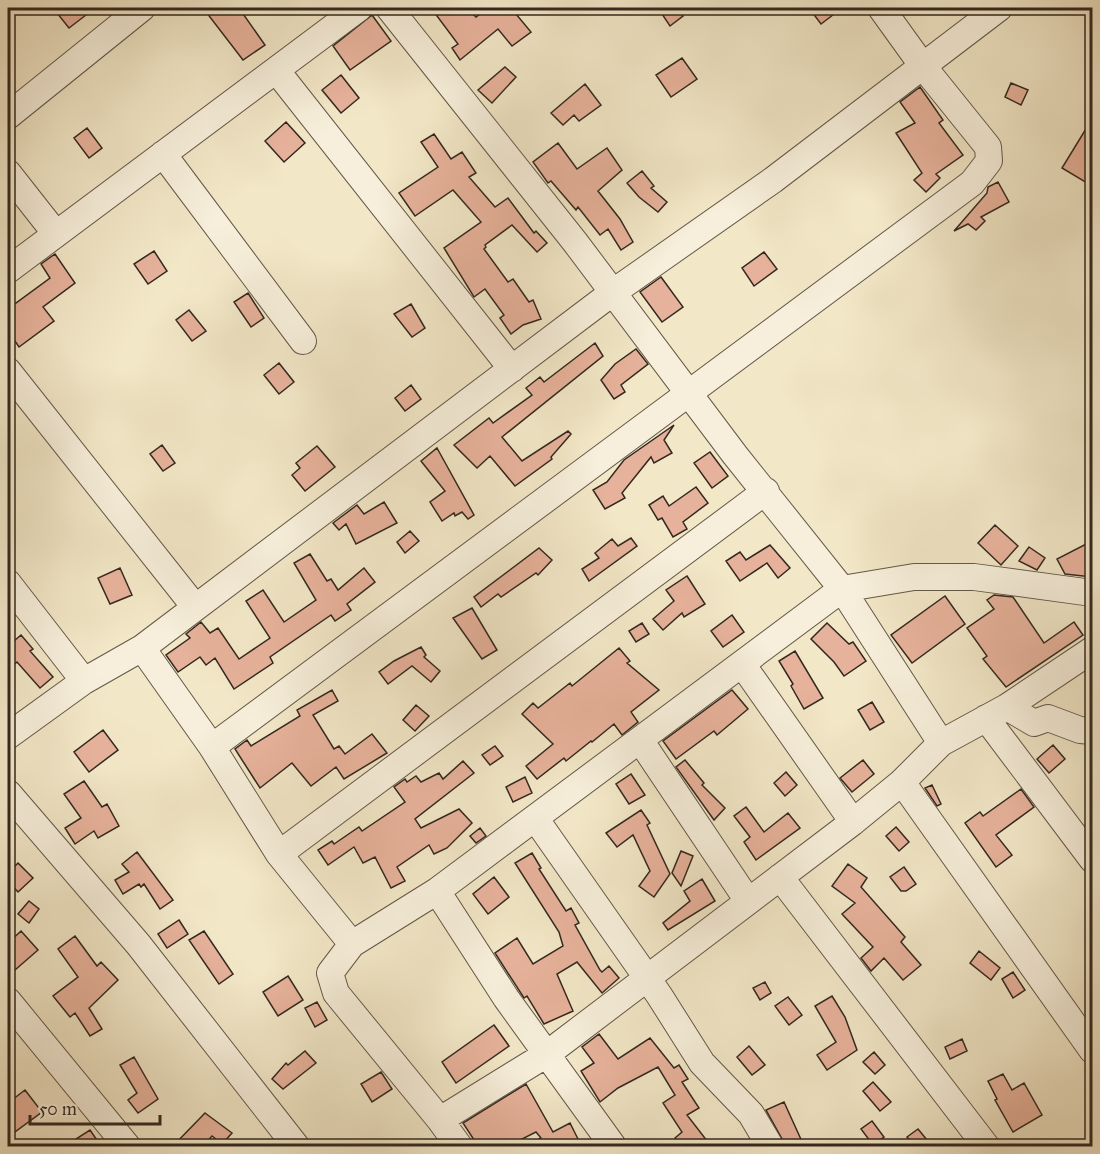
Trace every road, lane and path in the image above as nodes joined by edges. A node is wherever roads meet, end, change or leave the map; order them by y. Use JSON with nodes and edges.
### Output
{"nodes":[{"id":1,"x":142,"y":8,"type":"edge"},
{"id":2,"x":359,"y":8,"type":"edge"},
{"id":3,"x":389,"y":8,"type":"edge"},
{"id":4,"x":881,"y":8,"type":"edge"},
{"id":5,"x":999,"y":8,"type":"edge"},
{"id":6,"x":922,"y":65,"type":"junction"},
{"id":7,"x":276,"y":70,"type":"junction"},
{"id":8,"x":8,"y":116,"type":"edge"},
{"id":9,"x":164,"y":154,"type":"junction"},
{"id":10,"x":8,"y":173,"type":"edge"},
{"id":11,"x":56,"y":234,"type":"junction"},
{"id":12,"x":8,"y":270,"type":"edge"},
{"id":13,"x":612,"y":293,"type":"junction"},
{"id":14,"x":303,"y":341,"type":"dead end"},
{"id":15,"x":512,"y":369,"type":"junction"},
{"id":16,"x":8,"y":371,"type":"edge"},
{"id":17,"x":689,"y":391,"type":"junction"},
{"id":18,"x":766,"y":491,"type":"junction"},
{"id":19,"x":8,"y":583,"type":"edge"},
{"id":20,"x":842,"y":589,"type":"junction"},
{"id":21,"x":1088,"y":599,"type":"edge"},
{"id":22,"x":195,"y":607,"type":"junction"},
{"id":23,"x":142,"y":648,"type":"junction"},
{"id":24,"x":1092,"y":650,"type":"edge"},
{"id":25,"x":742,"y":664,"type":"junction"},
{"id":26,"x":84,"y":681,"type":"junction"},
{"id":27,"x":997,"y":712,"type":"junction"},
{"id":28,"x":1092,"y":731,"type":"edge"},
{"id":29,"x":8,"y":736,"type":"edge"},
{"id":30,"x":640,"y":740,"type":"junction"},
{"id":31,"x":942,"y":743,"type":"junction"},
{"id":32,"x":212,"y":747,"type":"junction"},
{"id":33,"x":902,"y":782,"type":"junction"},
{"id":34,"x":8,"y":794,"type":"edge"},
{"id":35,"x":535,"y":818,"type":"junction"},
{"id":36,"x":853,"y":822,"type":"junction"},
{"id":37,"x":279,"y":854,"type":"junction"},
{"id":38,"x":1092,"y":859,"type":"edge"},
{"id":39,"x":780,"y":877,"type":"junction"},
{"id":40,"x":437,"y":891,"type":"junction"},
{"id":41,"x":748,"y":902,"type":"junction"},
{"id":42,"x":352,"y":944,"type":"junction"},
{"id":43,"x":648,"y":979,"type":"junction"},
{"id":44,"x":8,"y":1001,"type":"edge"},
{"id":45,"x":1092,"y":1050,"type":"edge"},
{"id":46,"x":548,"y":1054,"type":"junction"},
{"id":47,"x":440,"y":1120,"type":"junction"},
{"id":48,"x":127,"y":1146,"type":"edge"},
{"id":49,"x":296,"y":1146,"type":"edge"},
{"id":50,"x":459,"y":1146,"type":"edge"},
{"id":51,"x":614,"y":1146,"type":"edge"},
{"id":52,"x":770,"y":1146,"type":"edge"},
{"id":53,"x":986,"y":1146,"type":"edge"}],
"edges":[{"from":1,"to":8,"type":"street"},
{"from":2,"to":7,"type":"street"},
{"from":3,"to":13,"type":"street"},
{"from":4,"to":6,"type":"street"},
{"from":5,"to":6,"type":"street"},
{"from":6,"to":13,"type":"street"},
{"from":6,"to":17,"type":"street"},
{"from":7,"to":9,"type":"street"},
{"from":7,"to":15,"type":"street"},
{"from":9,"to":11,"type":"street"},
{"from":9,"to":14,"type":"street"},
{"from":10,"to":11,"type":"street"},
{"from":11,"to":12,"type":"street"},
{"from":13,"to":15,"type":"street"},
{"from":13,"to":17,"type":"street"},
{"from":15,"to":22,"type":"street"},
{"from":16,"to":22,"type":"street"},
{"from":17,"to":18,"type":"street"},
{"from":17,"to":32,"type":"street"},
{"from":18,"to":20,"type":"street"},
{"from":18,"to":37,"type":"street"},
{"from":19,"to":26,"type":"street"},
{"from":20,"to":21,"type":"street"},
{"from":20,"to":25,"type":"street"},
{"from":20,"to":31,"type":"street"},
{"from":22,"to":23,"type":"street"},
{"from":23,"to":26,"type":"street"},
{"from":23,"to":32,"type":"street"},
{"from":24,"to":27,"type":"street"},
{"from":25,"to":30,"type":"street"},
{"from":25,"to":36,"type":"street"},
{"from":26,"to":29,"type":"street"},
{"from":27,"to":28,"type":"street"},
{"from":27,"to":31,"type":"street"},
{"from":27,"to":38,"type":"street"},
{"from":30,"to":35,"type":"street"},
{"from":30,"to":41,"type":"street"},
{"from":31,"to":33,"type":"street"},
{"from":32,"to":37,"type":"street"},
{"from":33,"to":36,"type":"street"},
{"from":33,"to":45,"type":"street"},
{"from":34,"to":49,"type":"street"},
{"from":35,"to":40,"type":"street"},
{"from":35,"to":43,"type":"street"},
{"from":36,"to":39,"type":"street"},
{"from":37,"to":42,"type":"street"},
{"from":39,"to":41,"type":"street"},
{"from":39,"to":53,"type":"street"},
{"from":40,"to":42,"type":"street"},
{"from":40,"to":46,"type":"street"},
{"from":41,"to":43,"type":"street"},
{"from":42,"to":47,"type":"street"},
{"from":43,"to":46,"type":"street"},
{"from":43,"to":52,"type":"street"},
{"from":44,"to":48,"type":"street"},
{"from":46,"to":47,"type":"street"},
{"from":46,"to":51,"type":"street"},
{"from":47,"to":50,"type":"street"}]}
